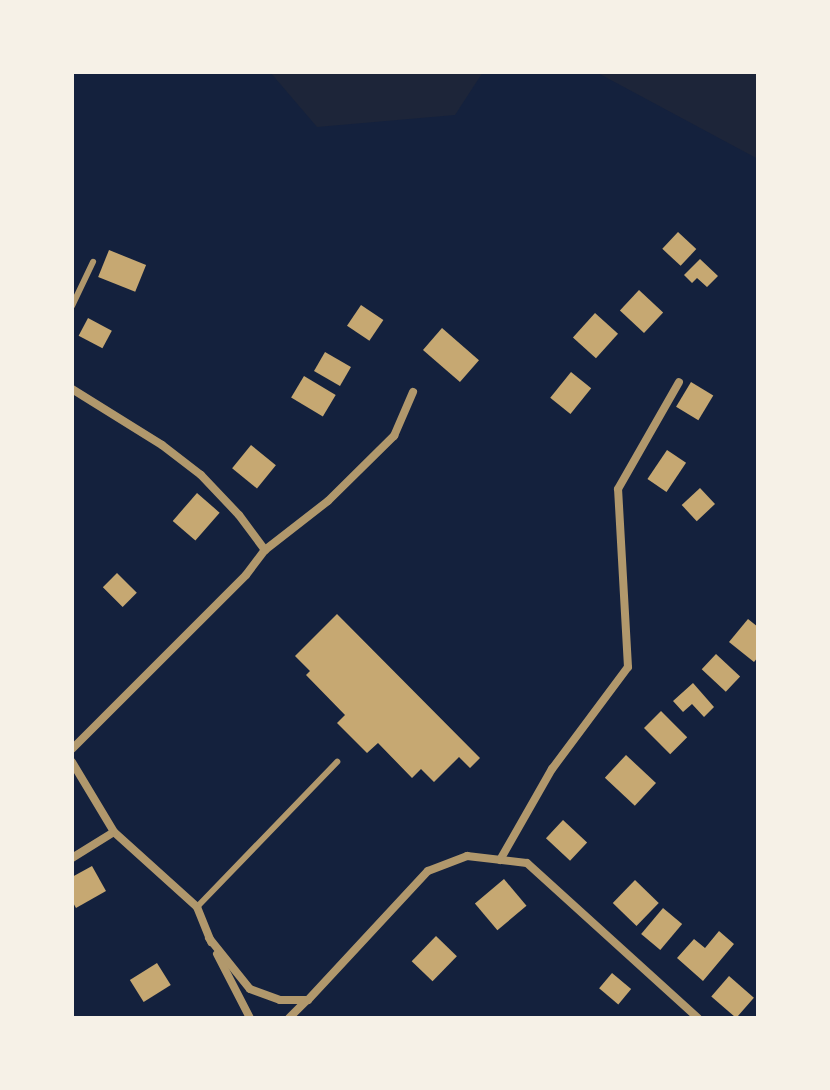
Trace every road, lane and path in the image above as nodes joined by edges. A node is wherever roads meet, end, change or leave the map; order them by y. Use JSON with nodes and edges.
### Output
{"nodes":[{"id":1,"x":93,"y":262,"type":"dead end"},
{"id":2,"x":72,"y":306,"type":"edge"},
{"id":3,"x":679,"y":382,"type":"dead end"},
{"id":4,"x":72,"y":389,"type":"edge"},
{"id":5,"x":413,"y":392,"type":"dead end"},
{"id":6,"x":265,"y":550,"type":"junction"},
{"id":7,"x":72,"y":749,"type":"edge"},
{"id":8,"x":72,"y":762,"type":"edge"},
{"id":9,"x":337,"y":762,"type":"dead end"},
{"id":10,"x":114,"y":832,"type":"junction"},
{"id":11,"x":72,"y":858,"type":"edge"},
{"id":12,"x":500,"y":860,"type":"junction"},
{"id":13,"x":197,"y":907,"type":"junction"},
{"id":14,"x":209,"y":938,"type":"junction"},
{"id":15,"x":308,"y":1000,"type":"junction"},
{"id":16,"x":250,"y":1018,"type":"edge"},
{"id":17,"x":289,"y":1018,"type":"edge"},
{"id":18,"x":698,"y":1018,"type":"edge"}],
"edges":[{"from":1,"to":2,"type":"lane"},
{"from":3,"to":12,"type":"street"},
{"from":4,"to":6,"type":"street"},
{"from":5,"to":6,"type":"street"},
{"from":6,"to":7,"type":"street"},
{"from":8,"to":10,"type":"street"},
{"from":9,"to":13,"type":"lane"},
{"from":10,"to":11,"type":"street"},
{"from":10,"to":13,"type":"street"},
{"from":12,"to":15,"type":"street"},
{"from":12,"to":18,"type":"street"},
{"from":13,"to":14,"type":"street"},
{"from":14,"to":15,"type":"street"},
{"from":14,"to":16,"type":"street"},
{"from":15,"to":17,"type":"street"}]}
